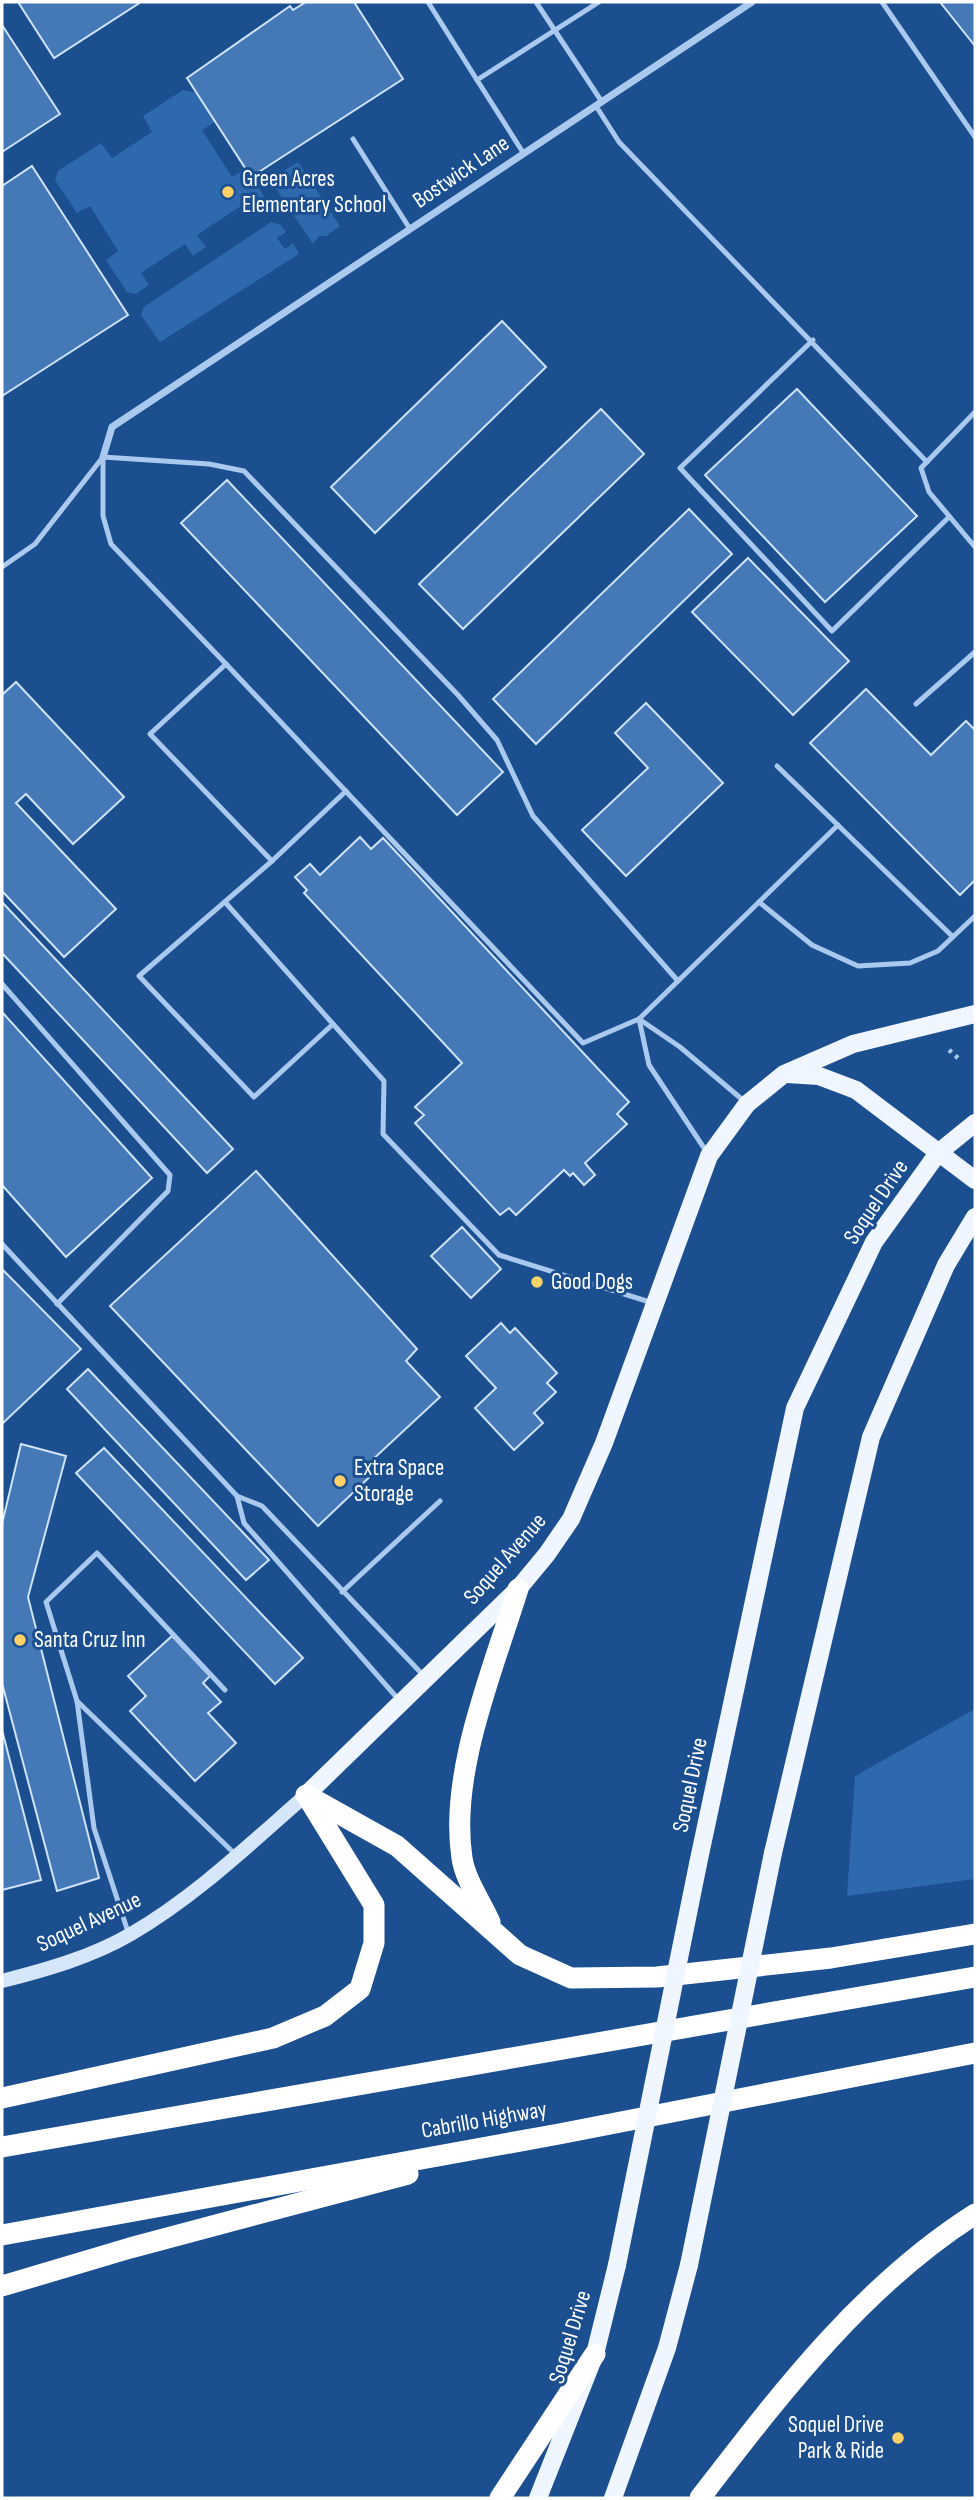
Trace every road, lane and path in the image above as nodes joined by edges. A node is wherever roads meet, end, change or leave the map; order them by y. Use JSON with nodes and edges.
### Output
{"nodes":[{"id":1,"x":428,"y":2,"type":"edge"},
{"id":2,"x":536,"y":2,"type":"edge"},
{"id":3,"x":599,"y":2,"type":"edge"},
{"id":4,"x":752,"y":2,"type":"edge"},
{"id":5,"x":882,"y":2,"type":"edge"},
{"id":6,"x":555,"y":31,"type":"junction"},
{"id":7,"x":477,"y":79,"type":"junction"},
{"id":8,"x":599,"y":104,"type":"junction"},
{"id":9,"x":975,"y":137,"type":"edge"},
{"id":10,"x":353,"y":139,"type":"dead end"},
{"id":11,"x":524,"y":154,"type":"junction"},
{"id":12,"x":410,"y":229,"type":"junction"},
{"id":13,"x":813,"y":340,"type":"junction"},
{"id":14,"x":975,"y":412,"type":"edge"},
{"id":15,"x":103,"y":457,"type":"junction"},
{"id":16,"x":927,"y":462,"type":"junction"},
{"id":17,"x":950,"y":517,"type":"junction"},
{"id":18,"x":975,"y":547,"type":"edge"},
{"id":19,"x":2,"y":567,"type":"edge"},
{"id":20,"x":975,"y":652,"type":"edge"},
{"id":21,"x":226,"y":664,"type":"junction"},
{"id":22,"x":916,"y":704,"type":"dead end"},
{"id":23,"x":777,"y":766,"type":"dead end"},
{"id":24,"x":346,"y":791,"type":"junction"},
{"id":25,"x":838,"y":825,"type":"junction"},
{"id":26,"x":272,"y":860,"type":"junction"},
{"id":27,"x":759,"y":901,"type":"junction"},
{"id":28,"x":225,"y":902,"type":"junction"},
{"id":29,"x":975,"y":916,"type":"edge"},
{"id":30,"x":952,"y":936,"type":"junction"},
{"id":31,"x":678,"y":981,"type":"junction"},
{"id":32,"x":2,"y":984,"type":"edge"},
{"id":33,"x":975,"y":1014,"type":"edge"},
{"id":34,"x":639,"y":1019,"type":"junction"},
{"id":35,"x":332,"y":1024,"type":"junction"},
{"id":36,"x":949,"y":1050,"type":"dead end"},
{"id":37,"x":959,"y":1059,"type":"dead end"},
{"id":38,"x":784,"y":1074,"type":"junction"},
{"id":39,"x":747,"y":1104,"type":"junction"},
{"id":40,"x":975,"y":1124,"type":"edge"},
{"id":41,"x":938,"y":1153,"type":"junction"},
{"id":42,"x":709,"y":1156,"type":"junction"},
{"id":43,"x":975,"y":1180,"type":"edge"},
{"id":44,"x":975,"y":1217,"type":"edge"},
{"id":45,"x":2,"y":1244,"type":"edge"},
{"id":46,"x":653,"y":1303,"type":"junction"},
{"id":47,"x":57,"y":1304,"type":"junction"},
{"id":48,"x":237,"y":1496,"type":"junction"},
{"id":49,"x":440,"y":1501,"type":"dead end"},
{"id":50,"x":518,"y":1589,"type":"junction"},
{"id":51,"x":342,"y":1592,"type":"junction"},
{"id":52,"x":426,"y":1679,"type":"junction"},
{"id":53,"x":225,"y":1690,"type":"dead end"},
{"id":54,"x":77,"y":1701,"type":"junction"},
{"id":55,"x":401,"y":1703,"type":"junction"},
{"id":56,"x":306,"y":1795,"type":"junction"},
{"id":57,"x":236,"y":1856,"type":"junction"},
{"id":58,"x":492,"y":1927,"type":"junction"},
{"id":59,"x":975,"y":1934,"type":"edge"},
{"id":60,"x":129,"y":1936,"type":"junction"},
{"id":61,"x":975,"y":1977,"type":"edge"},
{"id":62,"x":2,"y":1981,"type":"edge"},
{"id":63,"x":975,"y":2053,"type":"edge"},
{"id":64,"x":2,"y":2098,"type":"edge"},
{"id":65,"x":559,"y":2134,"type":"junction"},
{"id":66,"x":2,"y":2147,"type":"edge"},
{"id":67,"x":975,"y":2214,"type":"edge"},
{"id":68,"x":2,"y":2235,"type":"edge"},
{"id":69,"x":2,"y":2286,"type":"edge"},
{"id":70,"x":595,"y":2354,"type":"junction"},
{"id":71,"x":500,"y":2498,"type":"edge"},
{"id":72,"x":538,"y":2498,"type":"edge"},
{"id":73,"x":613,"y":2498,"type":"edge"},
{"id":74,"x":700,"y":2498,"type":"edge"}],
"edges":[{"from":1,"to":7,"type":"lane"},
{"from":2,"to":6,"type":"lane"},
{"from":3,"to":6,"type":"lane"},
{"from":4,"to":8,"type":"street","name":"Bostwick Lane"},
{"from":5,"to":9,"type":"lane"},
{"from":6,"to":7,"type":"lane"},
{"from":6,"to":8,"type":"lane"},
{"from":7,"to":11,"type":"lane"},
{"from":8,"to":11,"type":"street","name":"Bostwick Lane"},
{"from":8,"to":13,"type":"lane"},
{"from":10,"to":12,"type":"lane"},
{"from":11,"to":12,"type":"street","name":"Bostwick Lane"},
{"from":12,"to":15,"type":"street","name":"Bostwick Lane"},
{"from":13,"to":16,"type":"lane"},
{"from":13,"to":17,"type":"lane"},
{"from":14,"to":16,"type":"lane"},
{"from":15,"to":19,"type":"lane"},
{"from":15,"to":21,"type":"lane"},
{"from":15,"to":31,"type":"lane"},
{"from":16,"to":17,"type":"lane"},
{"from":17,"to":18,"type":"lane"},
{"from":20,"to":22,"type":"lane"},
{"from":21,"to":24,"type":"lane"},
{"from":21,"to":26,"type":"lane"},
{"from":23,"to":25,"type":"lane"},
{"from":24,"to":26,"type":"lane"},
{"from":24,"to":34,"type":"lane"},
{"from":25,"to":27,"type":"lane"},
{"from":25,"to":30,"type":"lane"},
{"from":26,"to":28,"type":"lane"},
{"from":27,"to":30,"type":"lane"},
{"from":27,"to":31,"type":"lane"},
{"from":28,"to":35,"type":"lane"},
{"from":28,"to":35,"type":"lane"},
{"from":29,"to":30,"type":"lane"},
{"from":31,"to":34,"type":"lane"},
{"from":32,"to":47,"type":"lane"},
{"from":33,"to":38,"type":"main road","name":"Soquel Avenue"},
{"from":34,"to":39,"type":"lane"},
{"from":34,"to":42,"type":"lane"},
{"from":35,"to":46,"type":"lane"},
{"from":36,"to":37,"type":"path"},
{"from":38,"to":39,"type":"main road","name":"Soquel Avenue"},
{"from":38,"to":41,"type":"main road"},
{"from":39,"to":42,"type":"main road","name":"Soquel Avenue"},
{"from":40,"to":41,"type":"main road","name":"Soquel Drive"},
{"from":41,"to":43,"type":"main road"},
{"from":41,"to":70,"type":"main road","name":"Soquel Drive","bridge":true},
{"from":42,"to":46,"type":"main road","name":"Soquel Avenue"},
{"from":44,"to":73,"type":"main road","bridge":true},
{"from":45,"to":47,"type":"lane"},
{"from":46,"to":50,"type":"main road","name":"Soquel Avenue"},
{"from":47,"to":48,"type":"lane"},
{"from":48,"to":51,"type":"lane"},
{"from":48,"to":55,"type":"lane"},
{"from":49,"to":51,"type":"lane"},
{"from":50,"to":52,"type":"main road","name":"Soquel Avenue"},
{"from":50,"to":58,"type":"highway"},
{"from":51,"to":52,"type":"lane"},
{"from":52,"to":55,"type":"main road","name":"Soquel Avenue"},
{"from":53,"to":54,"type":"lane"},
{"from":54,"to":57,"type":"lane"},
{"from":54,"to":60,"type":"lane"},
{"from":55,"to":56,"type":"main road","name":"Soquel Avenue"},
{"from":56,"to":57,"type":"main road","name":"Soquel Avenue"},
{"from":56,"to":58,"type":"highway"},
{"from":56,"to":64,"type":"highway"},
{"from":57,"to":60,"type":"main road","name":"Soquel Avenue"},
{"from":58,"to":59,"type":"highway"},
{"from":60,"to":62,"type":"main road","name":"Soquel Avenue"},
{"from":61,"to":66,"type":"highway"},
{"from":63,"to":65,"type":"highway","name":"Cabrillo Highway"},
{"from":65,"to":68,"type":"highway","name":"Cabrillo Highway"},
{"from":65,"to":69,"type":"highway"},
{"from":67,"to":74,"type":"highway"},
{"from":70,"to":71,"type":"highway"},
{"from":70,"to":72,"type":"main road","name":"Soquel Drive"}]}
